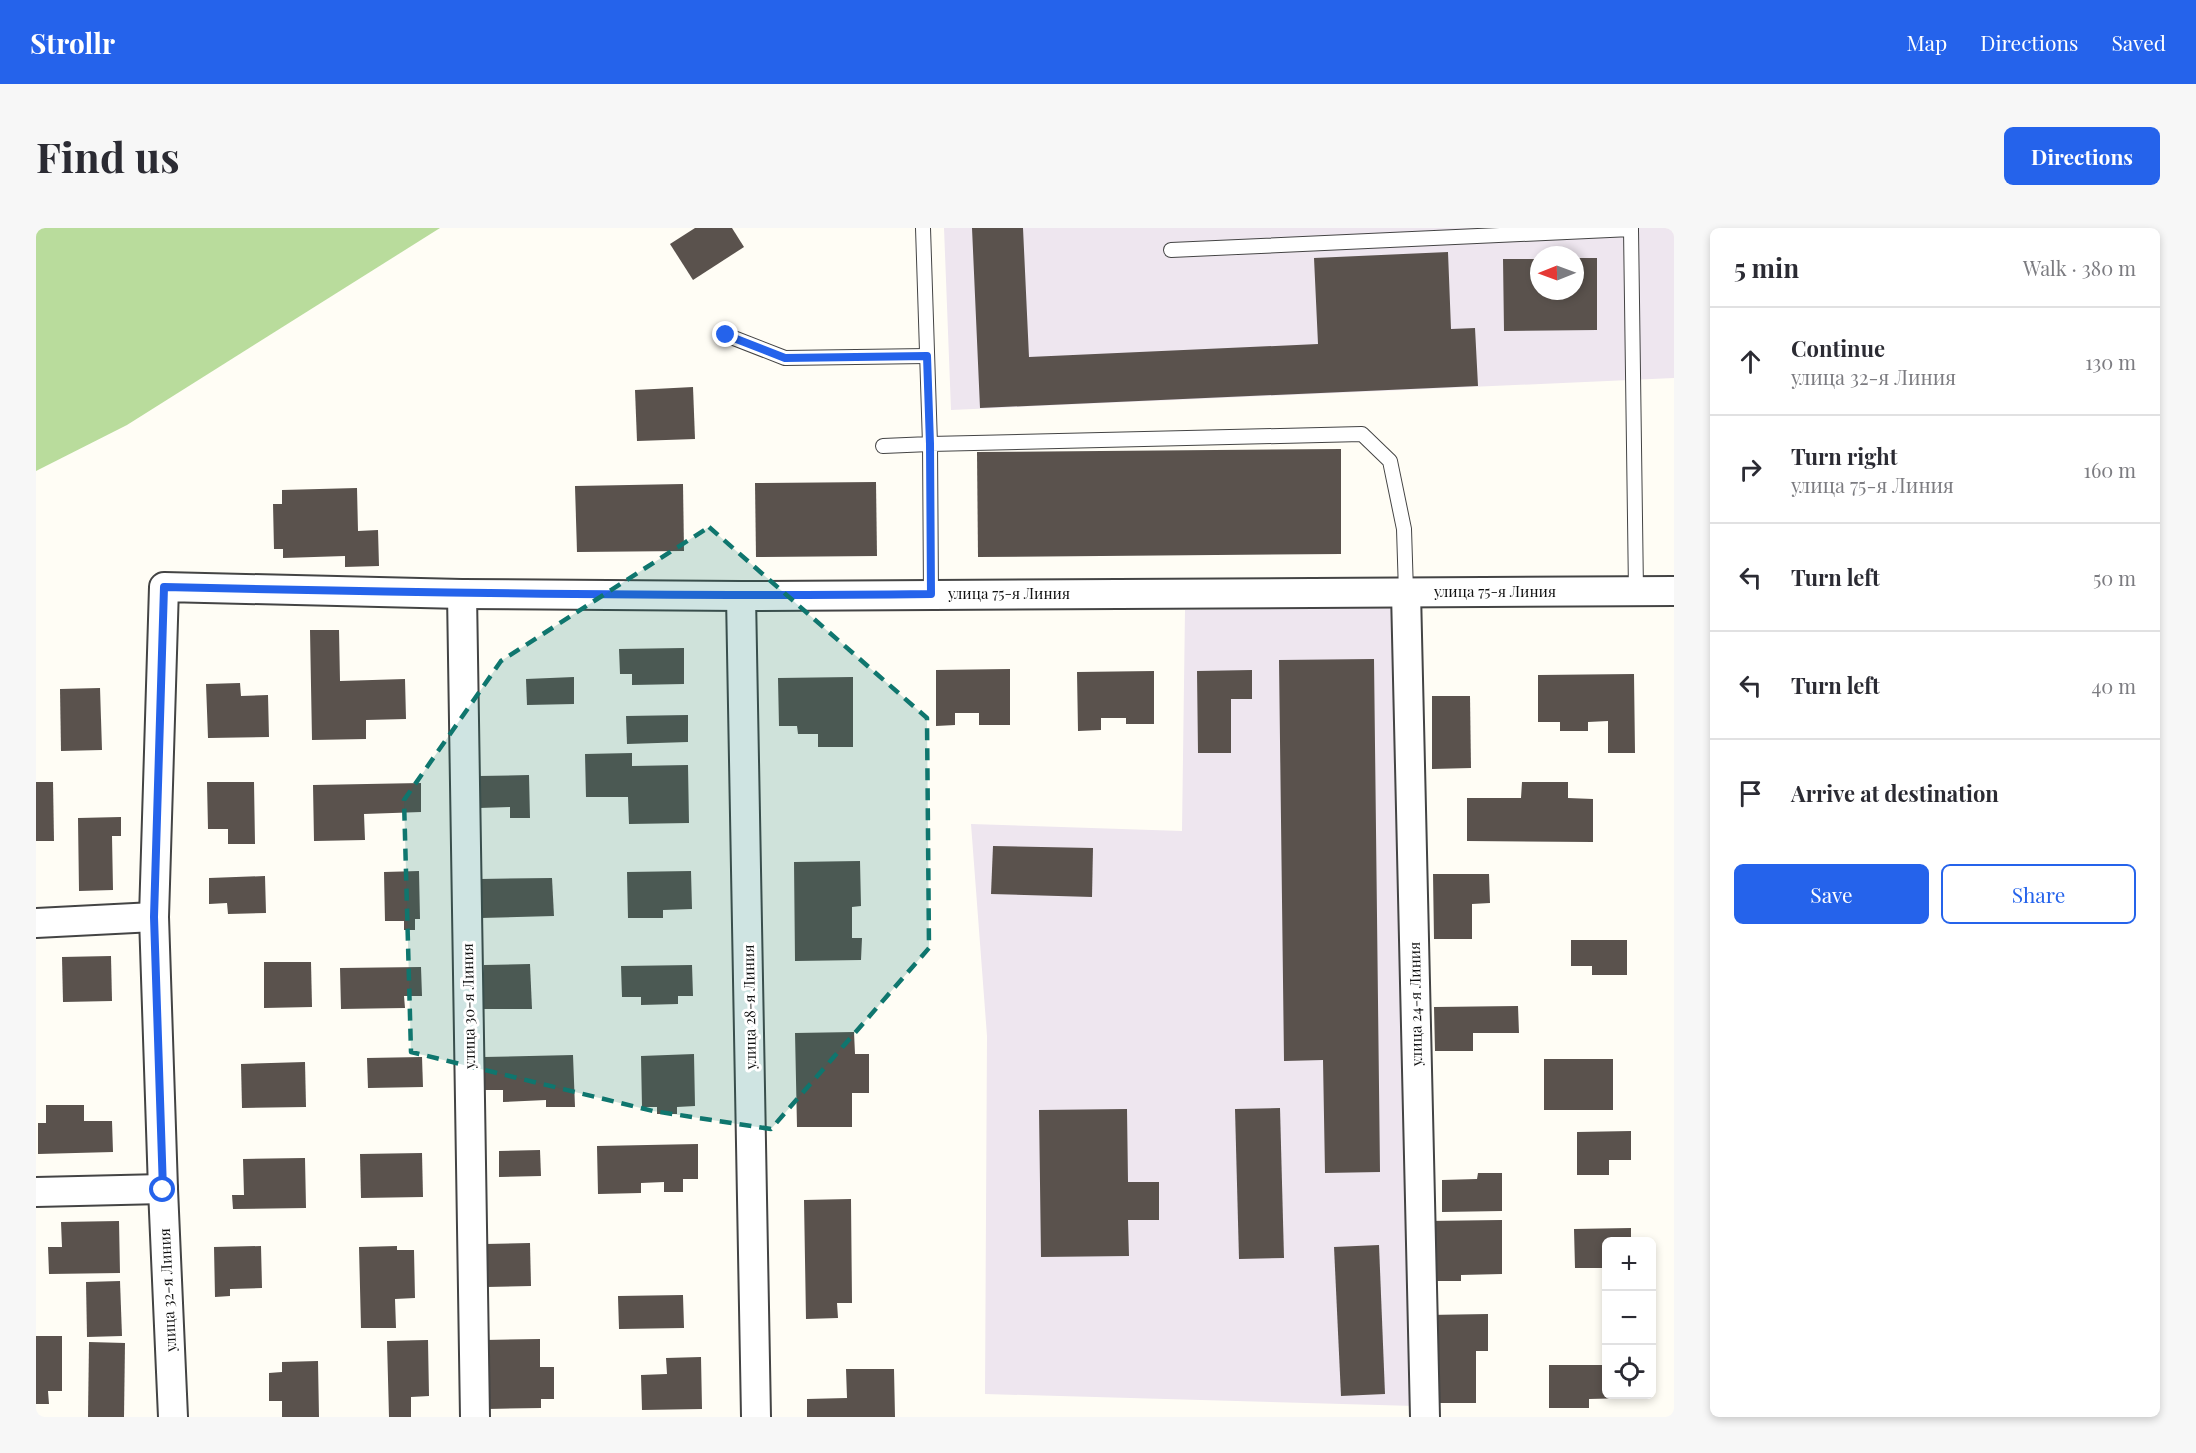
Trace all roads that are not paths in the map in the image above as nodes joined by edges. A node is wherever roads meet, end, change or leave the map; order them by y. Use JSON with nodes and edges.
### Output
{"nodes":[{"id":1,"x":923,"y":228,"type":"edge"},
{"id":2,"x":1171,"y":250,"type":"dead end"},
{"id":3,"x":726,"y":335,"type":"dead end"},
{"id":4,"x":927,"y":356,"type":"junction"},
{"id":5,"x":930,"y":444,"type":"junction"},
{"id":6,"x":883,"y":446,"type":"dead end"},
{"id":7,"x":164,"y":587,"type":"joint"},
{"id":8,"x":1636,"y":591,"type":"junction"},
{"id":9,"x":1674,"y":591,"type":"edge"},
{"id":10,"x":1406,"y":592,"type":"junction"},
{"id":11,"x":462,"y":594,"type":"junction"},
{"id":12,"x":931,"y":594,"type":"junction"},
{"id":13,"x":741,"y":596,"type":"junction"},
{"id":14,"x":154,"y":917,"type":"junction"},
{"id":15,"x":36,"y":923,"type":"edge"},
{"id":16,"x":163,"y":1190,"type":"junction"},
{"id":17,"x":36,"y":1192,"type":"edge"},
{"id":18,"x":173,"y":1417,"type":"edge"},
{"id":19,"x":475,"y":1417,"type":"edge"},
{"id":20,"x":756,"y":1417,"type":"edge"},
{"id":21,"x":1425,"y":1417,"type":"edge"}],
"edges":[{"from":1,"to":4,"type":"lane"},
{"from":2,"to":8,"type":"lane"},
{"from":3,"to":4,"type":"lane"},
{"from":4,"to":5,"type":"lane"},
{"from":5,"to":6,"type":"lane"},
{"from":5,"to":10,"type":"lane"},
{"from":5,"to":12,"type":"lane"},
{"from":7,"to":11,"type":"street","name":"улица 75-я Линия"},
{"from":7,"to":14,"type":"street","name":"улица 32-я Линия"},
{"from":8,"to":9,"type":"street","name":"улица 75-я Линия"},
{"from":8,"to":10,"type":"street","name":"улица 75-я Линия"},
{"from":10,"to":12,"type":"street","name":"улица 75-я Линия"},
{"from":10,"to":21,"type":"street","name":"улица 24-я Линия"},
{"from":11,"to":13,"type":"street","name":"улица 75-я Линия"},
{"from":11,"to":19,"type":"street","name":"улица 30-я Линия"},
{"from":12,"to":13,"type":"street","name":"улица 75-я Линия"},
{"from":13,"to":20,"type":"street","name":"улица 28-я Линия"},
{"from":14,"to":15,"type":"street"},
{"from":14,"to":16,"type":"street","name":"улица 32-я Линия"},
{"from":16,"to":17,"type":"street"},
{"from":16,"to":18,"type":"street","name":"улица 32-я Линия"}]}
